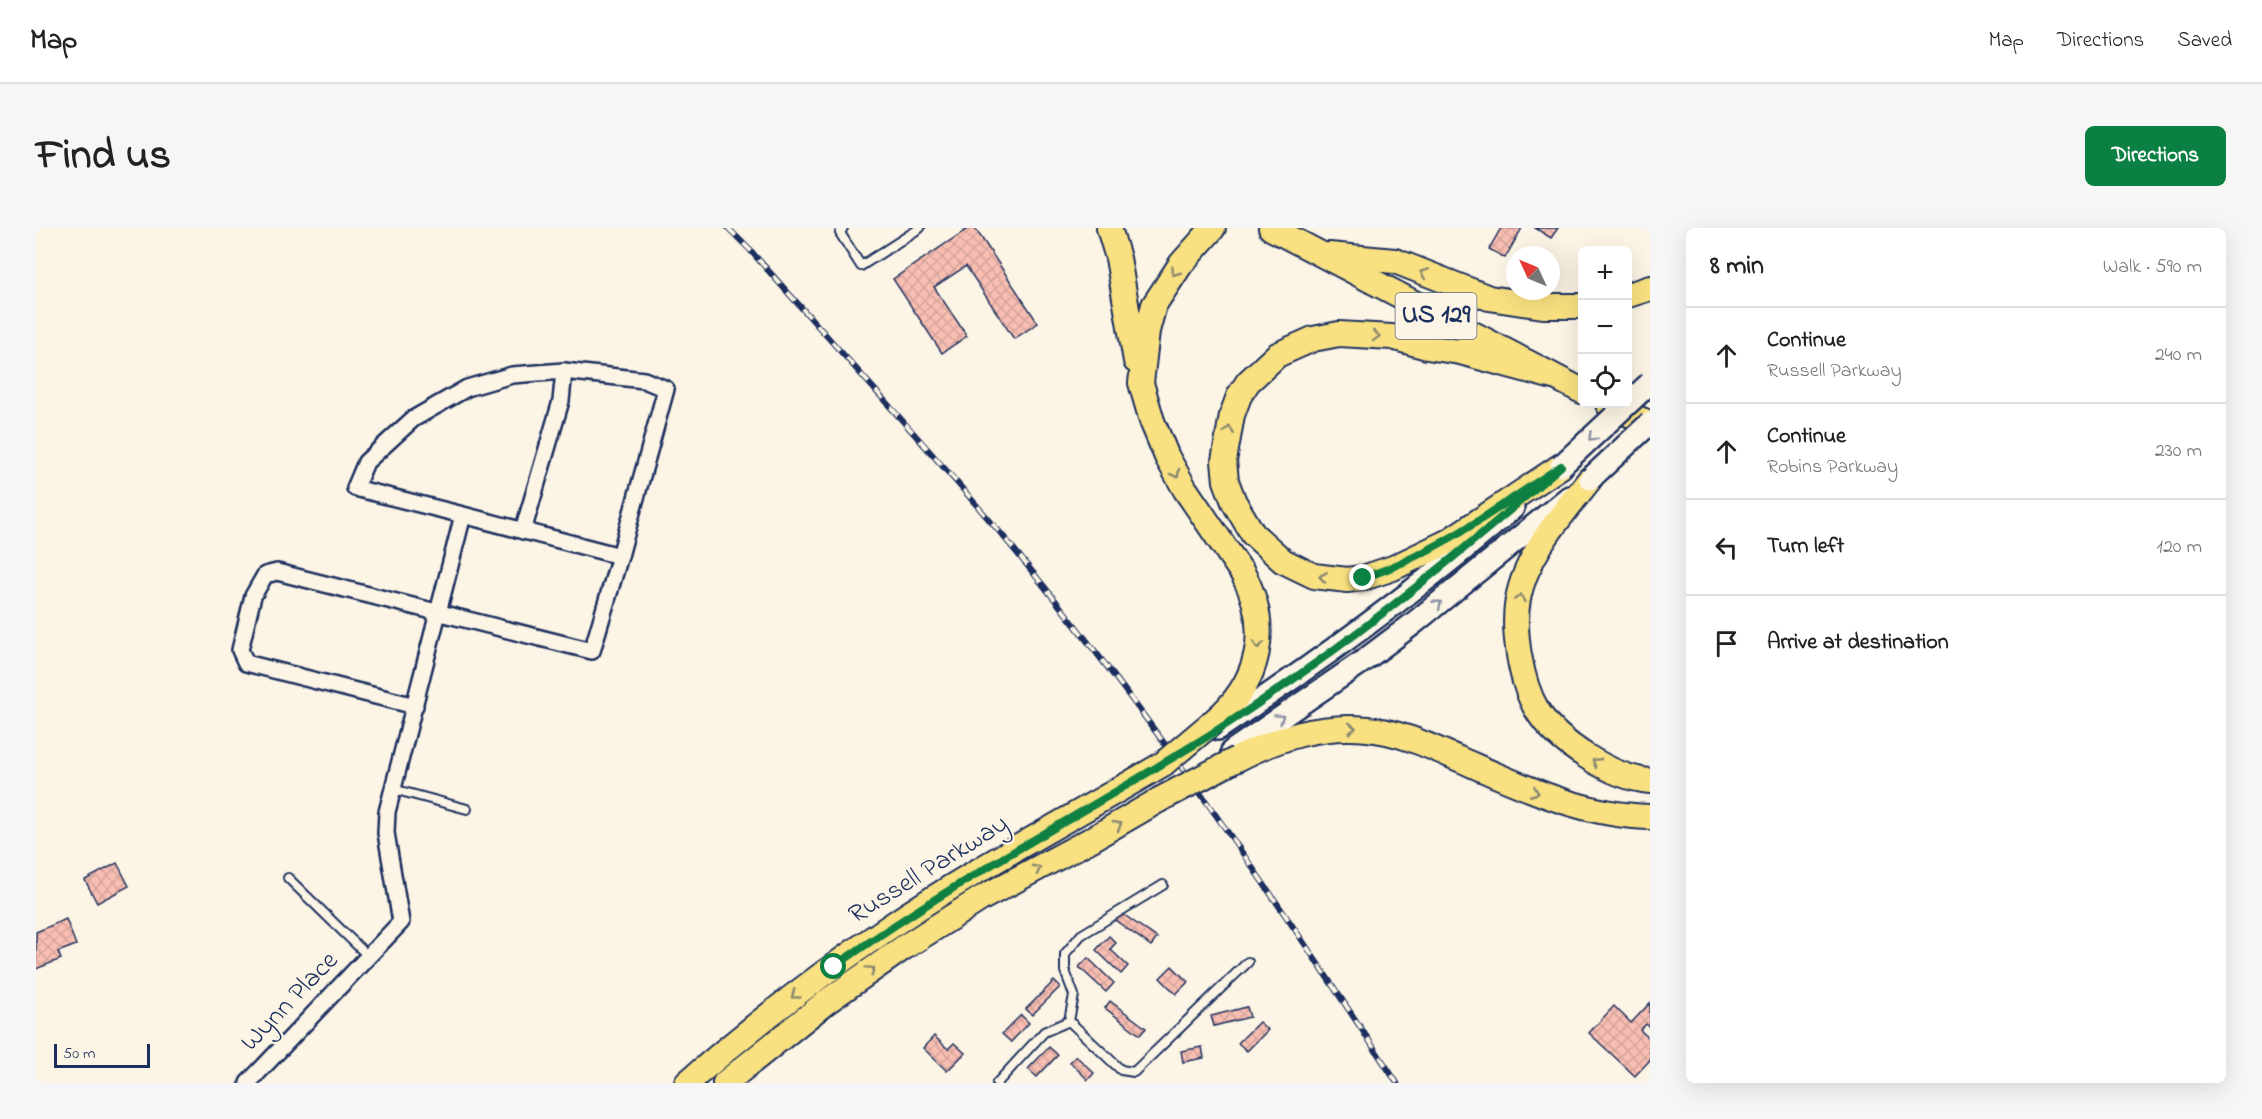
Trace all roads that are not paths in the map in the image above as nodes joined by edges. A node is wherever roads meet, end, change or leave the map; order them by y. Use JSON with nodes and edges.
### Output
{"nodes":[{"id":1,"x":843,"y":228,"type":"edge"},
{"id":2,"x":920,"y":228,"type":"edge"},
{"id":3,"x":1109,"y":228,"type":"edge"},
{"id":4,"x":1213,"y":228,"type":"edge"},
{"id":5,"x":1271,"y":228,"type":"edge"},
{"id":6,"x":1318,"y":254,"type":"junction"},
{"id":7,"x":1650,"y":288,"type":"edge"},
{"id":8,"x":1632,"y":295,"type":"edge"},
{"id":9,"x":1578,"y":306,"type":"edge"},
{"id":10,"x":564,"y":371,"type":"junction"},
{"id":11,"x":1553,"y":377,"type":"junction"},
{"id":12,"x":1141,"y":383,"type":"junction"},
{"id":13,"x":1650,"y":383,"type":"edge"},
{"id":14,"x":1578,"y":389,"type":"edge"},
{"id":15,"x":1617,"y":408,"type":"edge"},
{"id":16,"x":1650,"y":423,"type":"edge"},
{"id":17,"x":1561,"y":466,"type":"junction"},
{"id":18,"x":1590,"y":479,"type":"junction"},
{"id":19,"x":464,"y":515,"type":"junction"},
{"id":20,"x":524,"y":531,"type":"junction"},
{"id":21,"x":620,"y":556,"type":"junction"},
{"id":22,"x":439,"y":613,"type":"junction"},
{"id":23,"x":415,"y":706,"type":"junction"},
{"id":24,"x":1215,"y":725,"type":"junction"},
{"id":25,"x":1234,"y":755,"type":"junction"},
{"id":26,"x":1650,"y":781,"type":"edge"},
{"id":27,"x":393,"y":789,"type":"junction"},
{"id":28,"x":467,"y":809,"type":"dead end"},
{"id":29,"x":1650,"y":817,"type":"edge"},
{"id":30,"x":288,"y":878,"type":"dead end"},
{"id":31,"x":1162,"y":885,"type":"dead end"},
{"id":32,"x":369,"y":957,"type":"junction"},
{"id":33,"x":1248,"y":962,"type":"dead end"},
{"id":34,"x":1069,"y":1021,"type":"junction"},
{"id":35,"x":248,"y":1083,"type":"edge"},
{"id":36,"x":687,"y":1083,"type":"edge"},
{"id":37,"x":725,"y":1083,"type":"edge"},
{"id":38,"x":997,"y":1083,"type":"edge"}],
"edges":[{"from":1,"to":2,"type":"lane"},
{"from":3,"to":12,"type":"main road","name":"Russell Parkway"},
{"from":4,"to":12,"type":"main road","one_way":true},
{"from":5,"to":6,"type":"main road","number":"US 129"},
{"from":9,"to":6,"type":"main road","one_way":true},
{"from":6,"to":11,"type":"main road","number":"US 129"},
{"from":7,"to":8,"type":"main road"},
{"from":10,"to":19,"type":"street"},
{"from":10,"to":20,"type":"street"},
{"from":10,"to":21,"type":"street"},
{"from":11,"to":14,"type":"main road","number":"US 129"},
{"from":17,"to":11,"type":"main road","one_way":true},
{"from":12,"to":24,"type":"main road","name":"Russell Parkway","one_way":true},
{"from":13,"to":17,"type":"street","one_way":true,"bridge":true},
{"from":15,"to":16,"type":"main road"},
{"from":16,"to":18,"type":"street","bridge":true},
{"from":17,"to":24,"type":"street"},
{"from":25,"to":18,"type":"street","one_way":true},
{"from":26,"to":18,"type":"main road","one_way":true},
{"from":19,"to":20,"type":"street"},
{"from":19,"to":22,"type":"street"},
{"from":20,"to":21,"type":"street"},
{"from":21,"to":22,"type":"street"},
{"from":22,"to":23,"type":"street"},
{"from":22,"to":23,"type":"street"},
{"from":23,"to":27,"type":"street"},
{"from":24,"to":36,"type":"main road","name":"Russell Parkway","one_way":true,"bridge":true},
{"from":25,"to":29,"type":"main road","name":"Russell Parkway","one_way":true},
{"from":37,"to":25,"type":"main road","name":"Russell Parkway","one_way":true,"bridge":true},
{"from":27,"to":28,"type":"lane"},
{"from":27,"to":32,"type":"street","name":"Wynn Place"},
{"from":30,"to":32,"type":"lane"},
{"from":31,"to":34,"type":"lane"},
{"from":32,"to":35,"type":"street","name":"Wynn Place"},
{"from":33,"to":34,"type":"lane"},
{"from":34,"to":38,"type":"lane"}]}
